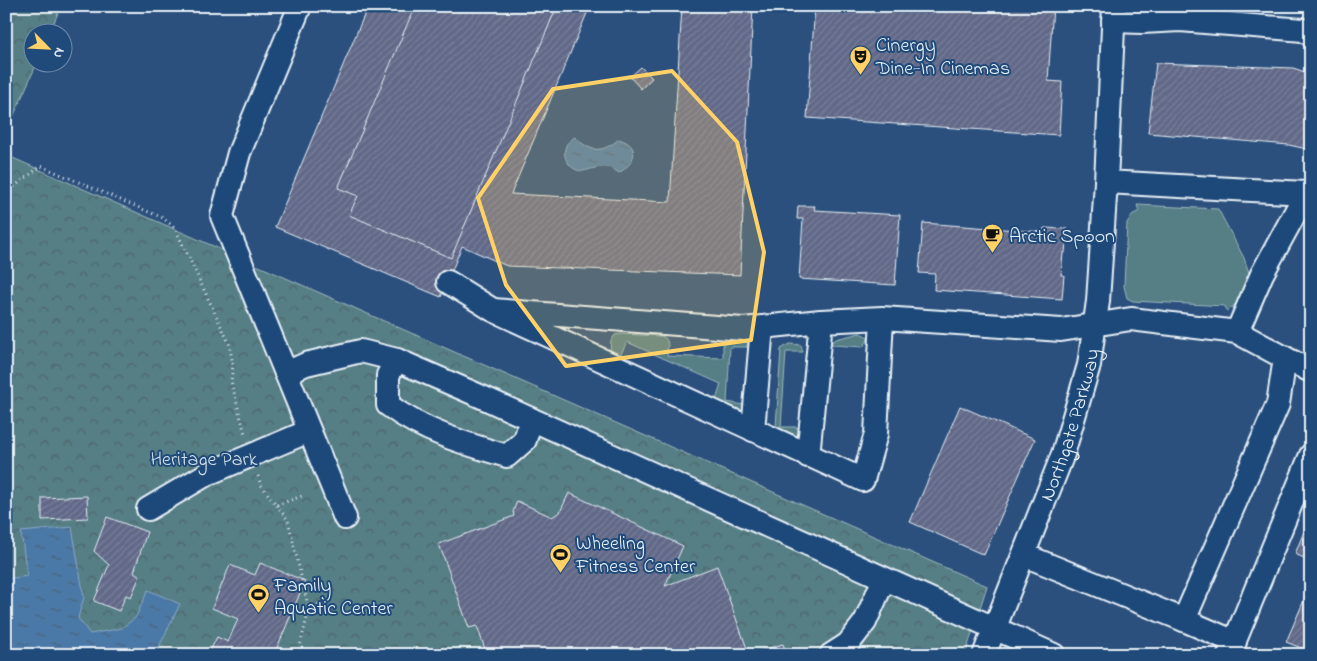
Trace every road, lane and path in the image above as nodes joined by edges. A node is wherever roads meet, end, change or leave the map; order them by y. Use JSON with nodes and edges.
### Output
{"nodes":[{"id":1,"x":300,"y":6,"type":"edge"},
{"id":2,"x":1113,"y":14,"type":"edge"},
{"id":3,"x":1311,"y":35,"type":"edge"},
{"id":4,"x":1106,"y":182,"type":"junction"},
{"id":5,"x":6,"y":193,"type":"edge"},
{"id":6,"x":1308,"y":194,"type":"edge"},
{"id":7,"x":448,"y":282,"type":"dead end"},
{"id":8,"x":493,"y":310,"type":"junction"},
{"id":9,"x":882,"y":318,"type":"junction"},
{"id":10,"x":821,"y":321,"type":"junction"},
{"id":11,"x":1095,"y":325,"type":"junction"},
{"id":12,"x":762,"y":327,"type":"junction"},
{"id":13,"x":1237,"y":332,"type":"junction"},
{"id":14,"x":1285,"y":358,"type":"junction"},
{"id":15,"x":397,"y":360,"type":"junction"},
{"id":16,"x":1311,"y":371,"type":"edge"},
{"id":17,"x":286,"y":373,"type":"junction"},
{"id":18,"x":531,"y":419,"type":"junction"},
{"id":19,"x":752,"y":430,"type":"junction"},
{"id":20,"x":309,"y":432,"type":"junction"},
{"id":21,"x":1311,"y":455,"type":"edge"},
{"id":22,"x":251,"y":456,"type":"junction"},
{"id":23,"x":808,"y":456,"type":"junction"},
{"id":24,"x":1306,"y":478,"type":"edge"},
{"id":25,"x":302,"y":496,"type":"dead end"},
{"id":26,"x":1302,"y":503,"type":"edge"},
{"id":27,"x":277,"y":505,"type":"junction"},
{"id":28,"x":148,"y":509,"type":"dead end"},
{"id":29,"x":345,"y":518,"type":"dead end"},
{"id":30,"x":1024,"y":555,"type":"junction"},
{"id":31,"x":884,"y":579,"type":"junction"},
{"id":32,"x":324,"y":601,"type":"dead end"},
{"id":33,"x":309,"y":610,"type":"junction"},
{"id":34,"x":1184,"y":620,"type":"junction"},
{"id":35,"x":994,"y":628,"type":"junction"},
{"id":36,"x":1236,"y":650,"type":"edge"},
{"id":37,"x":303,"y":655,"type":"edge"},
{"id":38,"x":831,"y":655,"type":"edge"},
{"id":39,"x":984,"y":655,"type":"edge"},
{"id":40,"x":1054,"y":655,"type":"edge"}],
"edges":[{"from":1,"to":17,"type":"street"},
{"from":2,"to":3,"type":"street"},
{"from":2,"to":4,"type":"street","name":"Northgate Parkway"},
{"from":4,"to":6,"type":"street"},
{"from":4,"to":11,"type":"street","name":"Northgate Parkway"},
{"from":5,"to":22,"type":"path"},
{"from":6,"to":13,"type":"street"},
{"from":7,"to":8,"type":"street"},
{"from":8,"to":12,"type":"street"},
{"from":8,"to":19,"type":"street"},
{"from":9,"to":10,"type":"street"},
{"from":9,"to":11,"type":"street"},
{"from":9,"to":23,"type":"street"},
{"from":10,"to":12,"type":"street"},
{"from":10,"to":23,"type":"street"},
{"from":11,"to":13,"type":"street"},
{"from":11,"to":30,"type":"street","name":"Northgate Parkway"},
{"from":12,"to":19,"type":"street"},
{"from":13,"to":14,"type":"street"},
{"from":14,"to":16,"type":"street"},
{"from":14,"to":34,"type":"street"},
{"from":15,"to":17,"type":"street"},
{"from":15,"to":18,"type":"street"},
{"from":15,"to":18,"type":"street"},
{"from":17,"to":20,"type":"street"},
{"from":18,"to":31,"type":"street"},
{"from":19,"to":23,"type":"street"},
{"from":20,"to":22,"type":"street"},
{"from":20,"to":29,"type":"street"},
{"from":21,"to":24,"type":"street"},
{"from":22,"to":27,"type":"path"},
{"from":22,"to":28,"type":"street"},
{"from":24,"to":26,"type":"street"},
{"from":25,"to":27,"type":"path"},
{"from":26,"to":36,"type":"street"},
{"from":27,"to":33,"type":"path"},
{"from":30,"to":34,"type":"street"},
{"from":30,"to":35,"type":"street","name":"Northgate Parkway"},
{"from":31,"to":35,"type":"street"},
{"from":31,"to":38,"type":"street"},
{"from":32,"to":33,"type":"path"},
{"from":33,"to":37,"type":"path"},
{"from":34,"to":36,"type":"street"},
{"from":35,"to":39,"type":"street","name":"Northgate Parkway"},
{"from":35,"to":40,"type":"street"}]}
